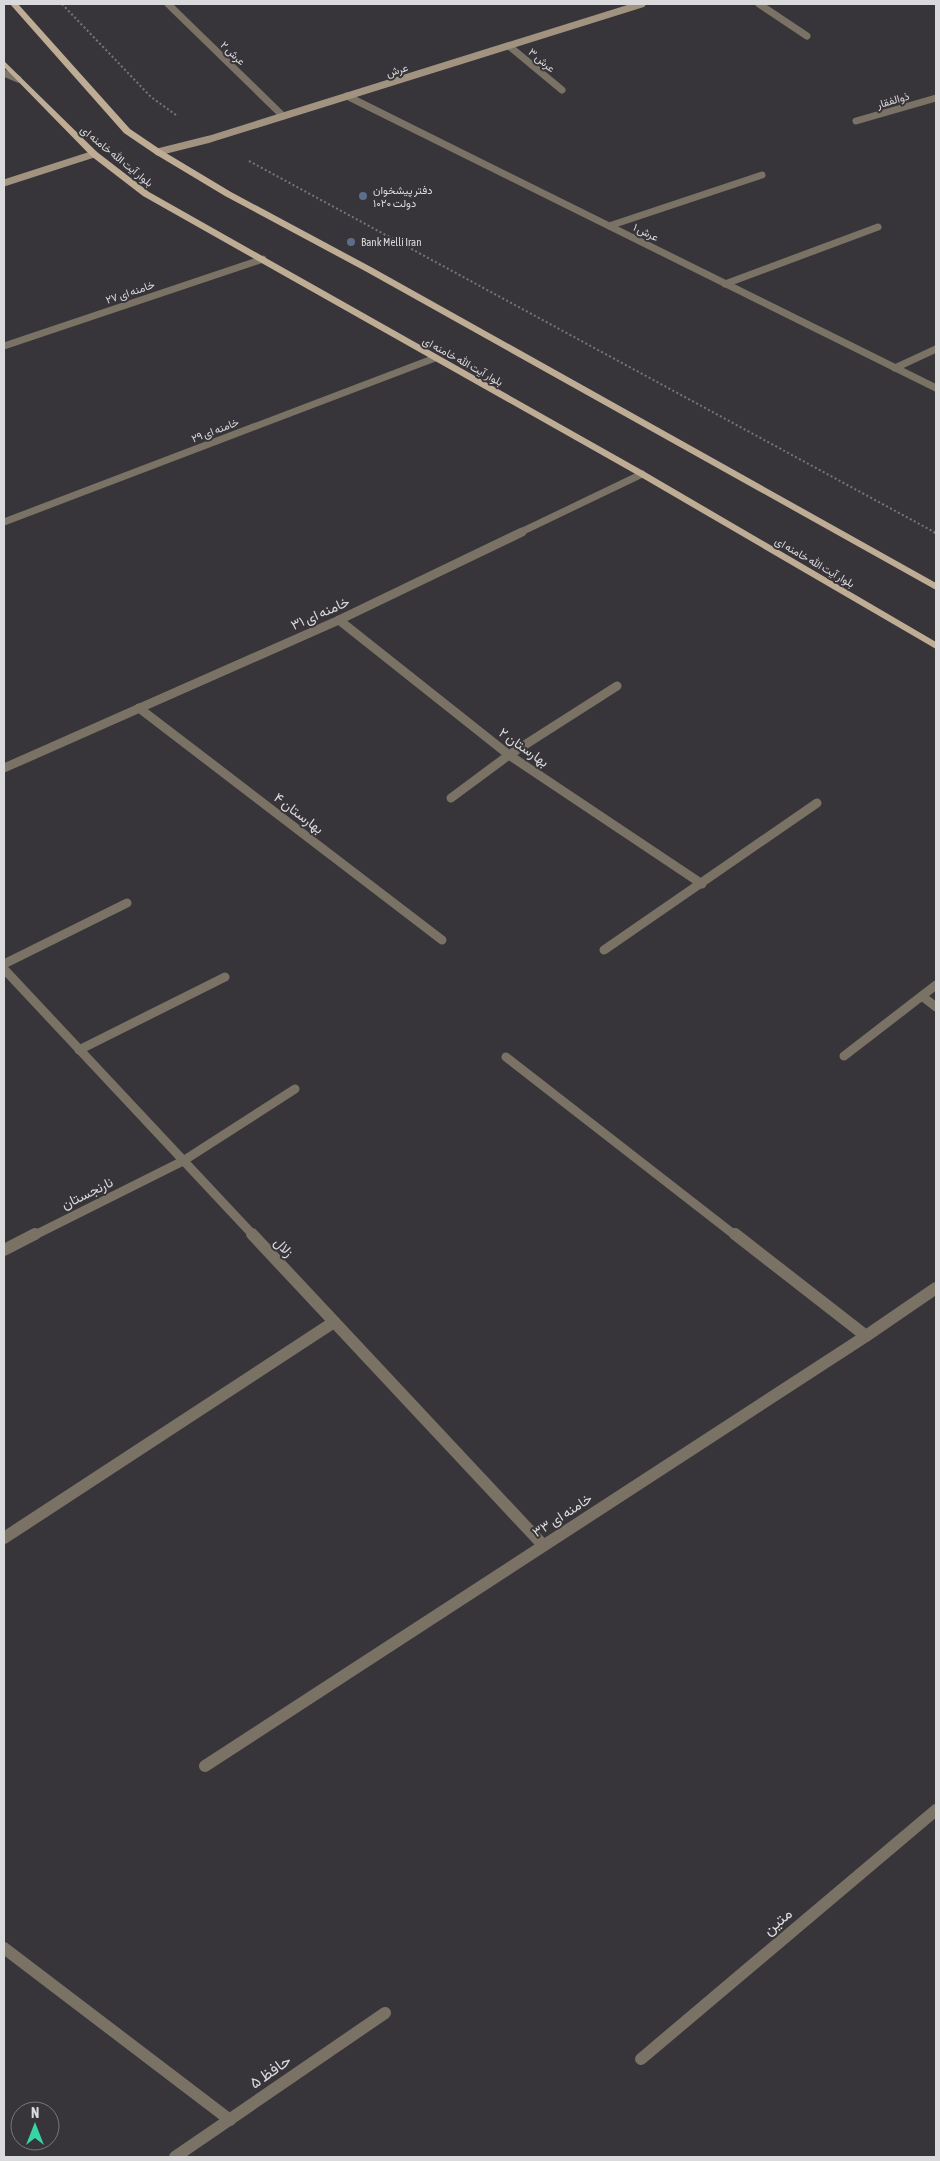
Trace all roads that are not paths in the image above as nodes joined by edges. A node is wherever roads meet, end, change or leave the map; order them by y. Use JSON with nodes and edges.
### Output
{"nodes":[{"id":1,"x":14,"y":4,"type":"edge"},
{"id":2,"x":168,"y":4,"type":"edge"},
{"id":3,"x":642,"y":4,"type":"edge"},
{"id":4,"x":759,"y":4,"type":"edge"},
{"id":5,"x":808,"y":36,"type":"dead end"},
{"id":6,"x":509,"y":46,"type":"junction"},
{"id":7,"x":4,"y":63,"type":"edge"},
{"id":8,"x":4,"y":73,"type":"edge"},
{"id":9,"x":18,"y":79,"type":"junction"},
{"id":10,"x":4,"y":81,"type":"edge"},
{"id":11,"x":562,"y":90,"type":"dead end"},
{"id":12,"x":346,"y":96,"type":"junction"},
{"id":13,"x":936,"y":98,"type":"edge"},
{"id":14,"x":284,"y":116,"type":"junction"},
{"id":15,"x":856,"y":121,"type":"dead end"},
{"id":16,"x":158,"y":152,"type":"junction"},
{"id":17,"x":94,"y":154,"type":"junction"},
{"id":18,"x":762,"y":175,"type":"dead end"},
{"id":19,"x":4,"y":183,"type":"edge"},
{"id":20,"x":609,"y":226,"type":"junction"},
{"id":21,"x":878,"y":227,"type":"dead end"},
{"id":22,"x":263,"y":259,"type":"junction"},
{"id":23,"x":725,"y":284,"type":"junction"},
{"id":24,"x":4,"y":346,"type":"edge"},
{"id":25,"x":936,"y":349,"type":"edge"},
{"id":26,"x":435,"y":358,"type":"junction"},
{"id":27,"x":895,"y":368,"type":"junction"},
{"id":28,"x":936,"y":388,"type":"edge"},
{"id":29,"x":642,"y":474,"type":"junction"},
{"id":30,"x":4,"y":522,"type":"edge"},
{"id":31,"x":936,"y":587,"type":"edge"},
{"id":32,"x":339,"y":620,"type":"junction"},
{"id":33,"x":936,"y":646,"type":"edge"},
{"id":34,"x":617,"y":686,"type":"dead end"},
{"id":35,"x":139,"y":708,"type":"junction"},
{"id":36,"x":509,"y":755,"type":"junction"},
{"id":37,"x":4,"y":768,"type":"edge"},
{"id":38,"x":451,"y":798,"type":"dead end"},
{"id":39,"x":817,"y":803,"type":"dead end"},
{"id":40,"x":702,"y":884,"type":"junction"},
{"id":41,"x":127,"y":903,"type":"dead end"},
{"id":42,"x":442,"y":940,"type":"dead end"},
{"id":43,"x":604,"y":950,"type":"dead end"},
{"id":44,"x":4,"y":964,"type":"edge"},
{"id":45,"x":4,"y":969,"type":"edge"},
{"id":46,"x":225,"y":977,"type":"dead end"},
{"id":47,"x":936,"y":985,"type":"edge"},
{"id":48,"x":922,"y":996,"type":"junction"},
{"id":49,"x":936,"y":1007,"type":"edge"},
{"id":50,"x":79,"y":1050,"type":"junction"},
{"id":51,"x":844,"y":1056,"type":"dead end"},
{"id":52,"x":506,"y":1057,"type":"dead end"},
{"id":53,"x":295,"y":1088,"type":"dead end"},
{"id":54,"x":183,"y":1161,"type":"junction"},
{"id":55,"x":4,"y":1250,"type":"edge"},
{"id":56,"x":936,"y":1288,"type":"edge"},
{"id":57,"x":334,"y":1322,"type":"junction"},
{"id":58,"x":866,"y":1336,"type":"junction"},
{"id":59,"x":4,"y":1538,"type":"edge"},
{"id":60,"x":543,"y":1545,"type":"junction"},
{"id":61,"x":205,"y":1766,"type":"dead end"},
{"id":62,"x":936,"y":1810,"type":"edge"},
{"id":63,"x":4,"y":1948,"type":"edge"},
{"id":64,"x":385,"y":2012,"type":"dead end"},
{"id":65,"x":640,"y":2059,"type":"dead end"},
{"id":66,"x":230,"y":2120,"type":"junction"},
{"id":67,"x":175,"y":2157,"type":"edge"}],
"edges":[{"from":1,"to":16,"type":"main road","name":"بلوار آیت الله خامنه ای"},
{"from":2,"to":14,"type":"street","name":"عرش ۲"},
{"from":3,"to":6,"type":"street","name":"عرش"},
{"from":4,"to":5,"type":"street"},
{"from":6,"to":11,"type":"street","name":"عرش ۳"},
{"from":6,"to":12,"type":"street","name":"عرش"},
{"from":7,"to":9,"type":"main road","name":"بلوار آیت الله خامنه ای"},
{"from":8,"to":9,"type":"street"},
{"from":9,"to":10,"type":"street"},
{"from":9,"to":17,"type":"main road","name":"بلوار آیت الله خامنه ای"},
{"from":12,"to":14,"type":"street","name":"عرش"},
{"from":12,"to":20,"type":"street","name":"عرش ۱"},
{"from":13,"to":15,"type":"street","name":"ذوالفقار"},
{"from":14,"to":16,"type":"street","name":"عرش"},
{"from":16,"to":31,"type":"main road","name":"بلوار آیت الله خامنه ای"},
{"from":17,"to":19,"type":"street"},
{"from":17,"to":22,"type":"main road","name":"بلوار آیت الله خامنه ای"},
{"from":18,"to":20,"type":"street"},
{"from":20,"to":23,"type":"street","name":"عرش ۱"},
{"from":21,"to":23,"type":"street"},
{"from":22,"to":24,"type":"street","name":"خامنه ای ۲۷"},
{"from":22,"to":26,"type":"main road","name":"بلوار آیت الله خامنه ای"},
{"from":23,"to":27,"type":"street","name":"عرش ۱"},
{"from":25,"to":27,"type":"street"},
{"from":26,"to":29,"type":"main road","name":"بلوار آیت الله خامنه ای"},
{"from":26,"to":30,"type":"street","name":"خامنه ای ۲۹"},
{"from":27,"to":28,"type":"street","name":"عرش ۱"},
{"from":29,"to":32,"type":"street","name":"خامنه ای ۳۱"},
{"from":29,"to":33,"type":"main road","name":"بلوار آیت الله خامنه ای"},
{"from":32,"to":35,"type":"street","name":"خامنه ای ۳۱"},
{"from":32,"to":36,"type":"street","name":"بهارستان ۲"},
{"from":34,"to":36,"type":"street"},
{"from":35,"to":37,"type":"street","name":"خامنه ای ۳۱"},
{"from":35,"to":42,"type":"street","name":"بهارستان ۴"},
{"from":36,"to":38,"type":"street"},
{"from":36,"to":40,"type":"street","name":"بهارستان ۲"},
{"from":39,"to":40,"type":"street"},
{"from":40,"to":43,"type":"street"},
{"from":41,"to":44,"type":"street"},
{"from":45,"to":50,"type":"street","name":"زلال"},
{"from":46,"to":50,"type":"street"},
{"from":47,"to":48,"type":"street"},
{"from":48,"to":49,"type":"street"},
{"from":48,"to":51,"type":"street"},
{"from":50,"to":54,"type":"street","name":"زلال"},
{"from":52,"to":58,"type":"street"},
{"from":53,"to":54,"type":"street","name":"نارنجستان"},
{"from":54,"to":55,"type":"street","name":"نارنجستان"},
{"from":54,"to":57,"type":"street","name":"زلال"},
{"from":56,"to":58,"type":"street","name":"خامنه ای ۳۳"},
{"from":57,"to":59,"type":"street"},
{"from":57,"to":60,"type":"street","name":"زلال"},
{"from":58,"to":60,"type":"street","name":"خامنه ای ۳۳"},
{"from":60,"to":61,"type":"street","name":"خامنه ای ۳۳"},
{"from":62,"to":65,"type":"street","name":"متین"},
{"from":63,"to":66,"type":"street"},
{"from":64,"to":66,"type":"street","name":"حافظ ۵"},
{"from":66,"to":67,"type":"street","name":"حافظ ۵"}]}
